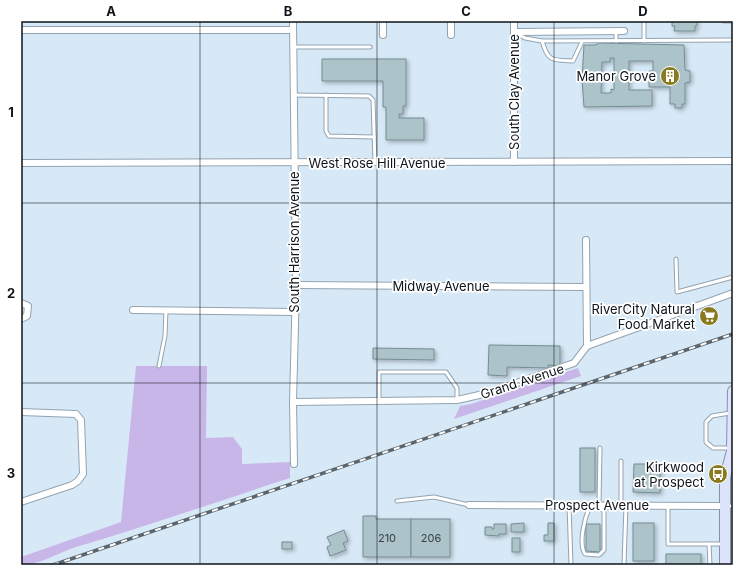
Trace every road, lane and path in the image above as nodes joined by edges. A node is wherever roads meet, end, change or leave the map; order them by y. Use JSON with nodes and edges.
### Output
{"nodes":[{"id":1,"x":293,"y":21,"type":"edge"},
{"id":2,"x":382,"y":21,"type":"edge"},
{"id":3,"x":451,"y":21,"type":"edge"},
{"id":4,"x":514,"y":21,"type":"edge"},
{"id":5,"x":644,"y":21,"type":"edge"},
{"id":6,"x":724,"y":21,"type":"edge"},
{"id":7,"x":733,"y":21,"type":"edge"},
{"id":8,"x":21,"y":30,"type":"edge"},
{"id":9,"x":293,"y":30,"type":"junction"},
{"id":10,"x":616,"y":31,"type":"junction"},
{"id":11,"x":624,"y":31,"type":"dead end"},
{"id":12,"x":514,"y":32,"type":"junction"},
{"id":13,"x":383,"y":35,"type":"dead end"},
{"id":14,"x":451,"y":35,"type":"dead end"},
{"id":15,"x":733,"y":40,"type":"edge"},
{"id":16,"x":542,"y":41,"type":"junction"},
{"id":17,"x":616,"y":41,"type":"junction"},
{"id":18,"x":644,"y":41,"type":"junction"},
{"id":19,"x":582,"y":42,"type":"junction"},
{"id":20,"x":293,"y":47,"type":"junction"},
{"id":21,"x":370,"y":48,"type":"dead end"},
{"id":22,"x":326,"y":95,"type":"junction"},
{"id":23,"x":293,"y":96,"type":"junction"},
{"id":24,"x":374,"y":137,"type":"junction"},
{"id":25,"x":733,"y":161,"type":"edge"},
{"id":26,"x":514,"y":162,"type":"junction"},
{"id":27,"x":21,"y":163,"type":"edge"},
{"id":28,"x":294,"y":163,"type":"junction"},
{"id":29,"x":375,"y":163,"type":"junction"},
{"id":30,"x":586,"y":240,"type":"dead end"},
{"id":31,"x":676,"y":259,"type":"dead end"},
{"id":32,"x":733,"y":277,"type":"edge"},
{"id":33,"x":296,"y":285,"type":"junction"},
{"id":34,"x":586,"y":288,"type":"junction"},
{"id":35,"x":733,"y":293,"type":"edge"},
{"id":36,"x":21,"y":303,"type":"edge"},
{"id":37,"x":132,"y":310,"type":"dead end"},
{"id":38,"x":166,"y":310,"type":"junction"},
{"id":39,"x":295,"y":312,"type":"junction"},
{"id":40,"x":21,"y":319,"type":"edge"},
{"id":41,"x":588,"y":346,"type":"junction"},
{"id":42,"x":159,"y":366,"type":"dead end"},
{"id":43,"x":733,"y":391,"type":"edge"},
{"id":44,"x":457,"y":400,"type":"junction"},
{"id":45,"x":379,"y":401,"type":"junction"},
{"id":46,"x":293,"y":402,"type":"junction"},
{"id":47,"x":21,"y":412,"type":"edge"},
{"id":48,"x":732,"y":413,"type":"edge"},
{"id":49,"x":732,"y":447,"type":"edge"},
{"id":50,"x":600,"y":448,"type":"dead end"},
{"id":51,"x":621,"y":461,"type":"dead end"},
{"id":52,"x":294,"y":464,"type":"dead end"},
{"id":53,"x":397,"y":501,"type":"dead end"},
{"id":54,"x":21,"y":502,"type":"edge"},
{"id":55,"x":469,"y":504,"type":"joint"},
{"id":56,"x":569,"y":505,"type":"junction"},
{"id":57,"x":590,"y":505,"type":"junction"},
{"id":58,"x":599,"y":505,"type":"junction"},
{"id":59,"x":624,"y":505,"type":"junction"},
{"id":60,"x":668,"y":505,"type":"junction"},
{"id":61,"x":729,"y":506,"type":"edge"},
{"id":62,"x":709,"y":544,"type":"junction"},
{"id":63,"x":725,"y":544,"type":"junction"},
{"id":64,"x":571,"y":565,"type":"edge"},
{"id":65,"x":624,"y":565,"type":"edge"},
{"id":66,"x":710,"y":565,"type":"edge"},
{"id":67,"x":725,"y":565,"type":"edge"}],
"edges":[{"from":1,"to":9,"type":"street","name":"South Harrison Avenue"},
{"from":2,"to":13,"type":"street"},
{"from":3,"to":14,"type":"street"},
{"from":4,"to":12,"type":"street","name":"South Clay Avenue"},
{"from":5,"to":18,"type":"lane"},
{"from":6,"to":7,"type":"lane"},
{"from":8,"to":9,"type":"street"},
{"from":9,"to":20,"type":"street","name":"South Harrison Avenue"},
{"from":10,"to":11,"type":"street"},
{"from":10,"to":12,"type":"street"},
{"from":10,"to":17,"type":"lane"},
{"from":12,"to":16,"type":"lane"},
{"from":12,"to":26,"type":"street","name":"South Clay Avenue"},
{"from":15,"to":18,"type":"lane"},
{"from":16,"to":19,"type":"lane"},
{"from":16,"to":19,"type":"lane"},
{"from":17,"to":18,"type":"lane"},
{"from":17,"to":19,"type":"lane"},
{"from":20,"to":21,"type":"lane"},
{"from":20,"to":23,"type":"street","name":"South Harrison Avenue"},
{"from":22,"to":23,"type":"lane"},
{"from":22,"to":24,"type":"lane"},
{"from":22,"to":24,"type":"lane"},
{"from":23,"to":28,"type":"street","name":"South Harrison Avenue"},
{"from":24,"to":29,"type":"lane"},
{"from":25,"to":26,"type":"street","name":"West Rose Hill Avenue"},
{"from":26,"to":29,"type":"street","name":"West Rose Hill Avenue"},
{"from":27,"to":28,"type":"street","name":"West Rose Hill Avenue"},
{"from":28,"to":29,"type":"street","name":"West Rose Hill Avenue"},
{"from":28,"to":33,"type":"street","name":"South Harrison Avenue"},
{"from":30,"to":34,"type":"street"},
{"from":31,"to":32,"type":"lane"},
{"from":33,"to":34,"type":"street","name":"Midway Avenue"},
{"from":33,"to":39,"type":"street","name":"South Harrison Avenue"},
{"from":34,"to":41,"type":"street"},
{"from":35,"to":41,"type":"street"},
{"from":36,"to":40,"type":"street"},
{"from":37,"to":38,"type":"street"},
{"from":38,"to":39,"type":"street"},
{"from":38,"to":42,"type":"lane"},
{"from":39,"to":46,"type":"street","name":"South Harrison Avenue"},
{"from":41,"to":44,"type":"street","name":"Grand Avenue"},
{"from":43,"to":48,"type":"main road"},
{"from":44,"to":45,"type":"street","name":"Grand Avenue"},
{"from":44,"to":45,"type":"lane"},
{"from":45,"to":46,"type":"street","name":"Grand Avenue"},
{"from":46,"to":52,"type":"street","name":"South Harrison Avenue"},
{"from":47,"to":54,"type":"street"},
{"from":48,"to":49,"type":"main road"},
{"from":48,"to":49,"type":"lane"},
{"from":49,"to":61,"type":"main road"},
{"from":50,"to":58,"type":"lane"},
{"from":51,"to":59,"type":"lane"},
{"from":53,"to":55,"type":"lane"},
{"from":55,"to":56,"type":"street","name":"Prospect Avenue"},
{"from":56,"to":57,"type":"street","name":"Prospect Avenue"},
{"from":56,"to":64,"type":"lane"},
{"from":57,"to":58,"type":"street","name":"Prospect Avenue"},
{"from":57,"to":58,"type":"lane"},
{"from":58,"to":59,"type":"street","name":"Prospect Avenue"},
{"from":59,"to":60,"type":"street","name":"Prospect Avenue"},
{"from":59,"to":65,"type":"lane"},
{"from":60,"to":61,"type":"street","name":"Prospect Avenue"},
{"from":60,"to":62,"type":"lane"},
{"from":61,"to":63,"type":"main road"},
{"from":62,"to":63,"type":"lane"},
{"from":62,"to":66,"type":"lane"},
{"from":63,"to":67,"type":"main road"}]}
